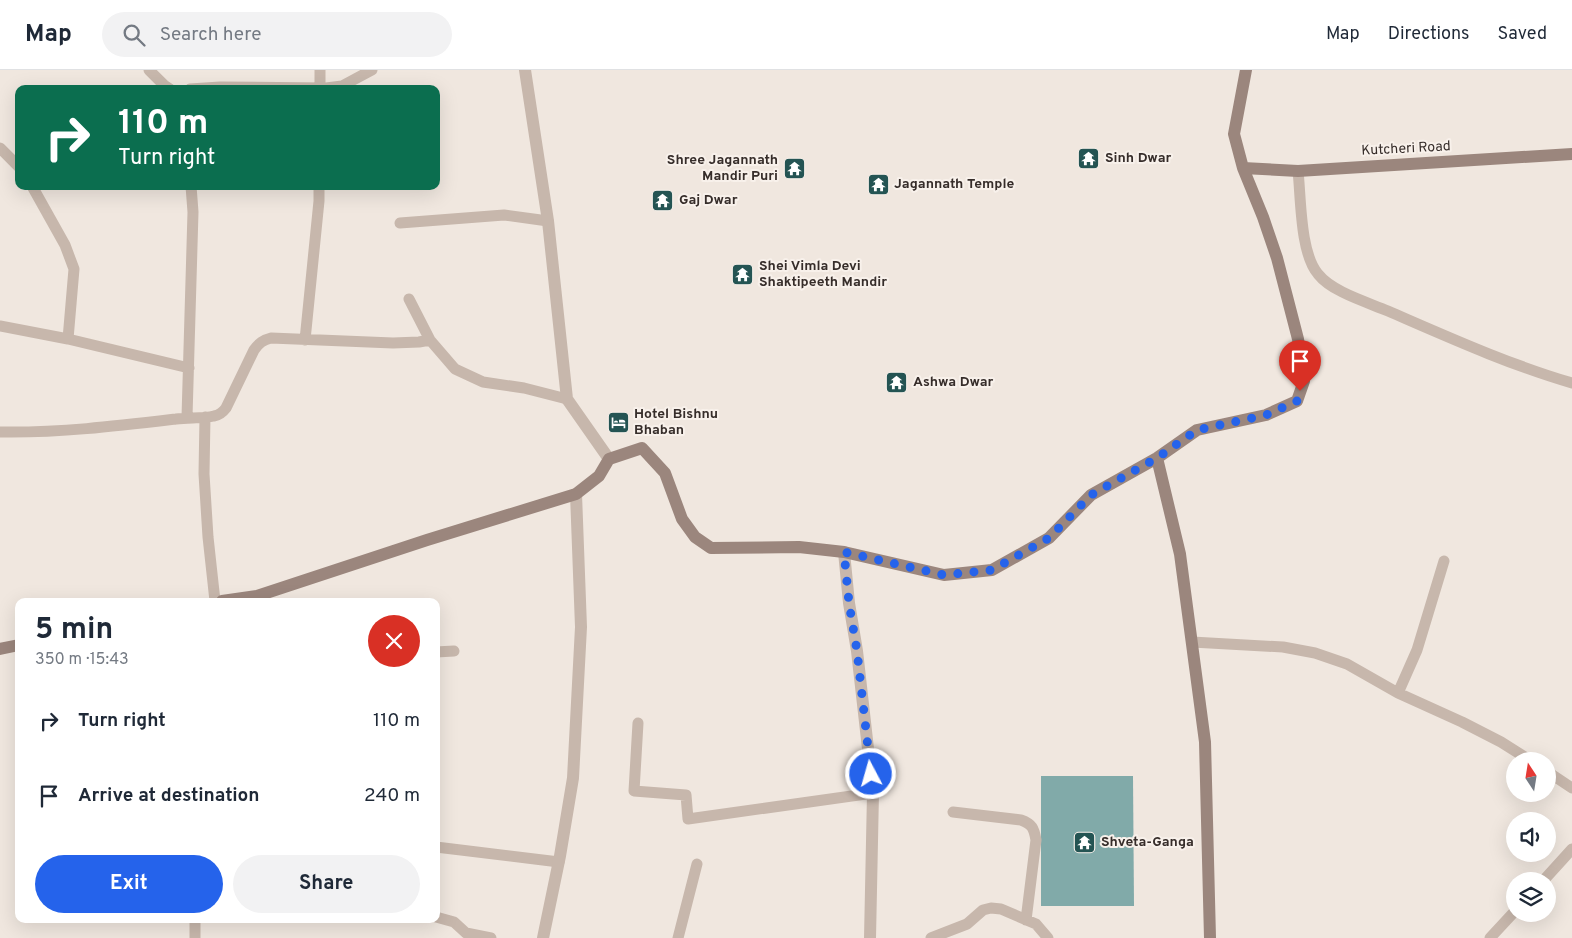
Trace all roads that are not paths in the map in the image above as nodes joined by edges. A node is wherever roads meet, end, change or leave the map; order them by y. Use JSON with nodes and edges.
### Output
{"nodes":[{"id":1,"x":149,"y":70,"type":"edge"},
{"id":2,"x":320,"y":70,"type":"edge"},
{"id":3,"x":372,"y":70,"type":"edge"},
{"id":4,"x":525,"y":70,"type":"edge"},
{"id":5,"x":1246,"y":70,"type":"edge"},
{"id":6,"x":164,"y":85,"type":"edge"},
{"id":7,"x":316,"y":85,"type":"edge"},
{"id":8,"x":344,"y":85,"type":"edge"},
{"id":9,"x":0,"y":148,"type":"edge"},
{"id":10,"x":1572,"y":154,"type":"edge"},
{"id":11,"x":15,"y":163,"type":"edge"},
{"id":12,"x":1243,"y":168,"type":"junction"},
{"id":13,"x":1298,"y":171,"type":"junction"},
{"id":14,"x":34,"y":190,"type":"edge"},
{"id":15,"x":192,"y":190,"type":"edge"},
{"id":16,"x":319,"y":190,"type":"edge"},
{"id":17,"x":548,"y":221,"type":"junction"},
{"id":18,"x":400,"y":222,"type":"dead end"},
{"id":19,"x":409,"y":299,"type":"dead end"},
{"id":20,"x":0,"y":326,"type":"edge"},
{"id":21,"x":68,"y":339,"type":"junction"},
{"id":22,"x":306,"y":340,"type":"junction"},
{"id":23,"x":430,"y":340,"type":"junction"},
{"id":24,"x":188,"y":368,"type":"junction"},
{"id":25,"x":1572,"y":383,"type":"edge"},
{"id":26,"x":567,"y":399,"type":"junction"},
{"id":27,"x":187,"y":417,"type":"junction"},
{"id":28,"x":205,"y":417,"type":"junction"},
{"id":29,"x":0,"y":432,"type":"edge"},
{"id":30,"x":1157,"y":458,"type":"junction"},
{"id":31,"x":610,"y":459,"type":"junction"},
{"id":32,"x":576,"y":494,"type":"junction"},
{"id":33,"x":844,"y":552,"type":"junction"},
{"id":34,"x":1444,"y":561,"type":"dead end"},
{"id":35,"x":215,"y":598,"type":"edge"},
{"id":36,"x":257,"y":598,"type":"edge"},
{"id":37,"x":1192,"y":642,"type":"junction"},
{"id":38,"x":15,"y":646,"type":"edge"},
{"id":39,"x":0,"y":649,"type":"edge"},
{"id":40,"x":454,"y":651,"type":"dead end"},
{"id":41,"x":440,"y":652,"type":"edge"},
{"id":42,"x":1398,"y":693,"type":"junction"},
{"id":43,"x":638,"y":723,"type":"dead end"},
{"id":44,"x":1517,"y":752,"type":"edge"},
{"id":45,"x":1556,"y":777,"type":"edge"},
{"id":46,"x":1572,"y":788,"type":"edge"},
{"id":47,"x":873,"y":793,"type":"junction"},
{"id":48,"x":953,"y":812,"type":"dead end"},
{"id":49,"x":440,"y":848,"type":"edge"},
{"id":50,"x":1572,"y":850,"type":"edge"},
{"id":51,"x":559,"y":862,"type":"junction"},
{"id":52,"x":697,"y":864,"type":"dead end"},
{"id":53,"x":1551,"y":872,"type":"edge"},
{"id":54,"x":440,"y":918,"type":"edge"},
{"id":55,"x":1026,"y":920,"type":"junction"},
{"id":56,"x":1506,"y":921,"type":"edge"},
{"id":57,"x":195,"y":923,"type":"edge"},
{"id":58,"x":465,"y":935,"type":"edge"},
{"id":59,"x":195,"y":938,"type":"edge"},
{"id":60,"x":491,"y":938,"type":"edge"},
{"id":61,"x":543,"y":938,"type":"edge"},
{"id":62,"x":678,"y":938,"type":"edge"},
{"id":63,"x":870,"y":938,"type":"edge"},
{"id":64,"x":931,"y":938,"type":"edge"},
{"id":65,"x":1048,"y":938,"type":"edge"},
{"id":66,"x":1210,"y":938,"type":"edge"},
{"id":67,"x":1490,"y":938,"type":"edge"}],
"edges":[{"from":1,"to":6,"type":"street"},
{"from":2,"to":7,"type":"street"},
{"from":3,"to":8,"type":"street"},
{"from":4,"to":17,"type":"street"},
{"from":5,"to":12,"type":"main road"},
{"from":9,"to":11,"type":"street"},
{"from":10,"to":13,"type":"main road","name":"Kutcheri Road"},
{"from":12,"to":13,"type":"main road","name":"Kutcheri Road"},
{"from":12,"to":30,"type":"main road"},
{"from":13,"to":25,"type":"street"},
{"from":14,"to":21,"type":"street"},
{"from":15,"to":24,"type":"street"},
{"from":16,"to":22,"type":"street"},
{"from":17,"to":18,"type":"street"},
{"from":17,"to":26,"type":"street"},
{"from":19,"to":23,"type":"street"},
{"from":20,"to":21,"type":"street"},
{"from":21,"to":24,"type":"street"},
{"from":22,"to":23,"type":"street"},
{"from":22,"to":28,"type":"street"},
{"from":23,"to":26,"type":"street"},
{"from":24,"to":27,"type":"street"},
{"from":26,"to":31,"type":"street"},
{"from":27,"to":28,"type":"street"},
{"from":27,"to":29,"type":"street"},
{"from":28,"to":35,"type":"street"},
{"from":30,"to":33,"type":"main road"},
{"from":30,"to":37,"type":"main road"},
{"from":31,"to":32,"type":"main road"},
{"from":31,"to":33,"type":"main road"},
{"from":32,"to":36,"type":"main road"},
{"from":32,"to":51,"type":"street"},
{"from":33,"to":47,"type":"street"},
{"from":34,"to":42,"type":"street"},
{"from":37,"to":42,"type":"street"},
{"from":37,"to":66,"type":"main road"},
{"from":38,"to":39,"type":"main road"},
{"from":40,"to":41,"type":"street"},
{"from":42,"to":44,"type":"street"},
{"from":43,"to":47,"type":"street"},
{"from":45,"to":46,"type":"street"},
{"from":47,"to":63,"type":"street"},
{"from":48,"to":55,"type":"street"},
{"from":49,"to":51,"type":"street"},
{"from":50,"to":53,"type":"street"},
{"from":51,"to":61,"type":"street"},
{"from":52,"to":62,"type":"street"},
{"from":54,"to":58,"type":"street"},
{"from":55,"to":64,"type":"street"},
{"from":55,"to":65,"type":"street"},
{"from":56,"to":67,"type":"street"},
{"from":57,"to":59,"type":"street"},
{"from":58,"to":60,"type":"street"}]}
